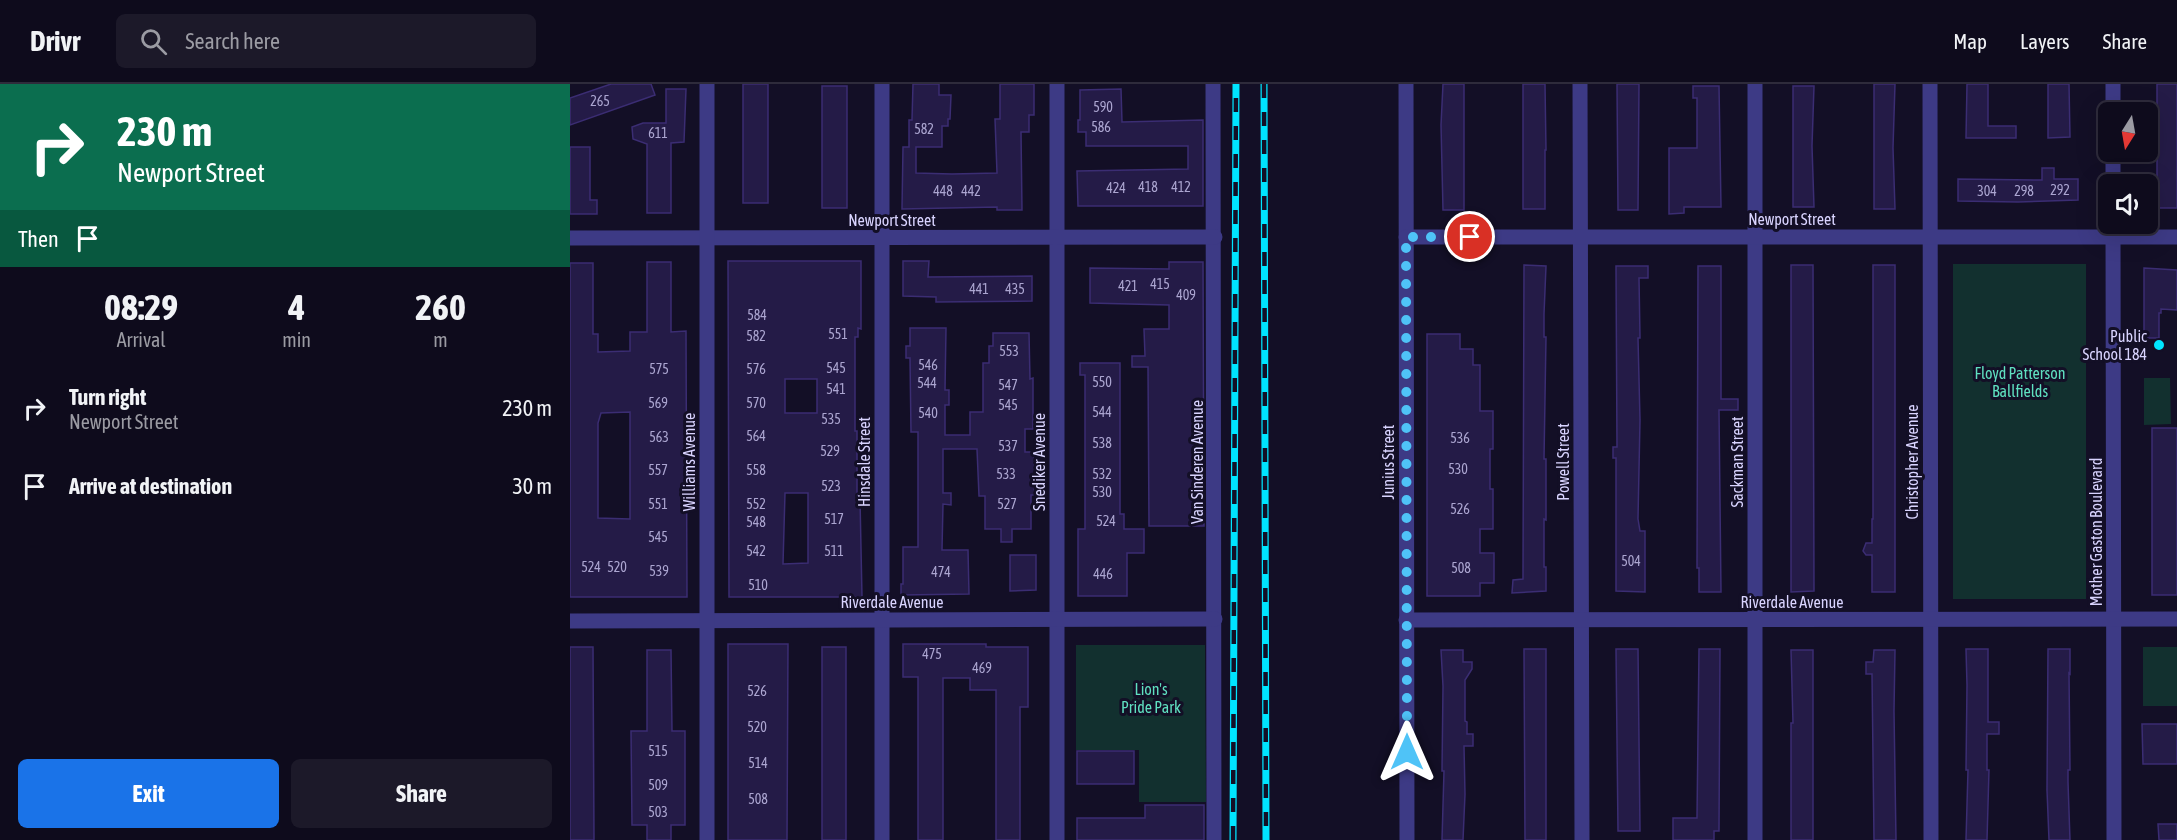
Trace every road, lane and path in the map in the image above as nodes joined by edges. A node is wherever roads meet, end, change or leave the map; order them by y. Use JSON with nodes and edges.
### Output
{"nodes":[{"id":1,"x":707,"y":84,"type":"edge"},
{"id":2,"x":882,"y":84,"type":"edge"},
{"id":3,"x":1057,"y":84,"type":"edge"},
{"id":4,"x":1214,"y":84,"type":"edge"},
{"id":5,"x":1406,"y":84,"type":"edge"},
{"id":6,"x":1580,"y":84,"type":"edge"},
{"id":7,"x":1755,"y":84,"type":"edge"},
{"id":8,"x":1930,"y":84,"type":"edge"},
{"id":9,"x":2113,"y":84,"type":"edge"},
{"id":10,"x":2113,"y":102,"type":"edge"},
{"id":11,"x":2098,"y":231,"type":"edge"},
{"id":12,"x":2113,"y":234,"type":"edge"},
{"id":13,"x":2150,"y":234,"type":"edge"},
{"id":14,"x":1215,"y":237,"type":"junction"},
{"id":15,"x":1406,"y":237,"type":"junction"},
{"id":16,"x":1581,"y":237,"type":"junction"},
{"id":17,"x":1755,"y":237,"type":"junction"},
{"id":18,"x":1930,"y":237,"type":"junction"},
{"id":19,"x":2177,"y":237,"type":"edge"},
{"id":20,"x":570,"y":238,"type":"edge"},
{"id":21,"x":707,"y":238,"type":"junction"},
{"id":22,"x":882,"y":238,"type":"junction"},
{"id":23,"x":1057,"y":238,"type":"junction"},
{"id":24,"x":1215,"y":619,"type":"junction"},
{"id":25,"x":2114,"y":619,"type":"junction"},
{"id":26,"x":2177,"y":619,"type":"edge"},
{"id":27,"x":882,"y":620,"type":"junction"},
{"id":28,"x":1406,"y":620,"type":"junction"},
{"id":29,"x":1581,"y":620,"type":"junction"},
{"id":30,"x":1755,"y":620,"type":"junction"},
{"id":31,"x":1930,"y":620,"type":"junction"},
{"id":32,"x":570,"y":621,"type":"edge"},
{"id":33,"x":707,"y":621,"type":"junction"},
{"id":34,"x":1057,"y":621,"type":"junction"},
{"id":35,"x":707,"y":840,"type":"edge"},
{"id":36,"x":882,"y":840,"type":"edge"},
{"id":37,"x":1057,"y":840,"type":"edge"},
{"id":38,"x":1214,"y":840,"type":"edge"},
{"id":39,"x":1407,"y":840,"type":"edge"},
{"id":40,"x":1582,"y":840,"type":"edge"},
{"id":41,"x":1755,"y":840,"type":"edge"},
{"id":42,"x":1931,"y":840,"type":"edge"},
{"id":43,"x":2114,"y":840,"type":"edge"}],
"edges":[{"from":1,"to":21,"type":"street","name":"Williams Avenue"},
{"from":2,"to":22,"type":"street","name":"Hinsdale Street"},
{"from":3,"to":23,"type":"street","name":"Snediker Avenue"},
{"from":4,"to":14,"type":"street","name":"Van Sinderen Avenue"},
{"from":5,"to":15,"type":"street","name":"Junius Street"},
{"from":6,"to":16,"type":"street","name":"Powell Street"},
{"from":7,"to":17,"type":"street","name":"Sackman Street"},
{"from":8,"to":18,"type":"street","name":"Christopher Avenue"},
{"from":9,"to":10,"type":"street"},
{"from":11,"to":18,"type":"street","name":"Newport Street"},
{"from":12,"to":25,"type":"street","name":"Mother Gaston Boulevard"},
{"from":13,"to":19,"type":"street","name":"Newport Street"},
{"from":14,"to":23,"type":"street","name":"Newport Street"},
{"from":14,"to":24,"type":"street","name":"Van Sinderen Avenue"},
{"from":15,"to":16,"type":"street","name":"Newport Street"},
{"from":15,"to":28,"type":"street","name":"Junius Street"},
{"from":16,"to":17,"type":"street","name":"Newport Street"},
{"from":16,"to":29,"type":"street","name":"Powell Street"},
{"from":17,"to":18,"type":"street","name":"Newport Street"},
{"from":17,"to":30,"type":"street","name":"Sackman Street"},
{"from":18,"to":31,"type":"street","name":"Christopher Avenue"},
{"from":20,"to":21,"type":"street","name":"Newport Street"},
{"from":21,"to":22,"type":"street","name":"Newport Street"},
{"from":21,"to":33,"type":"street","name":"Williams Avenue"},
{"from":22,"to":23,"type":"street","name":"Newport Street"},
{"from":22,"to":27,"type":"street","name":"Hinsdale Street"},
{"from":23,"to":34,"type":"street","name":"Snediker Avenue"},
{"from":24,"to":34,"type":"street","name":"Riverdale Avenue"},
{"from":24,"to":38,"type":"street","name":"Van Sinderen Avenue"},
{"from":25,"to":26,"type":"street","name":"Riverdale Avenue"},
{"from":25,"to":31,"type":"street","name":"Riverdale Avenue"},
{"from":25,"to":43,"type":"street","name":"Mother Gaston Boulevard"},
{"from":27,"to":33,"type":"street","name":"Riverdale Avenue"},
{"from":27,"to":34,"type":"street","name":"Riverdale Avenue"},
{"from":27,"to":36,"type":"street","name":"Hinsdale Street"},
{"from":28,"to":29,"type":"street","name":"Riverdale Avenue"},
{"from":28,"to":39,"type":"street","name":"Junius Street"},
{"from":29,"to":30,"type":"street","name":"Riverdale Avenue"},
{"from":29,"to":40,"type":"street","name":"Powell Street"},
{"from":30,"to":31,"type":"street","name":"Riverdale Avenue"},
{"from":30,"to":41,"type":"street","name":"Sackman Street"},
{"from":31,"to":42,"type":"street","name":"Christopher Avenue"},
{"from":32,"to":33,"type":"street","name":"Riverdale Avenue"},
{"from":33,"to":35,"type":"street","name":"Williams Avenue"},
{"from":34,"to":37,"type":"street","name":"Snediker Avenue"}]}
